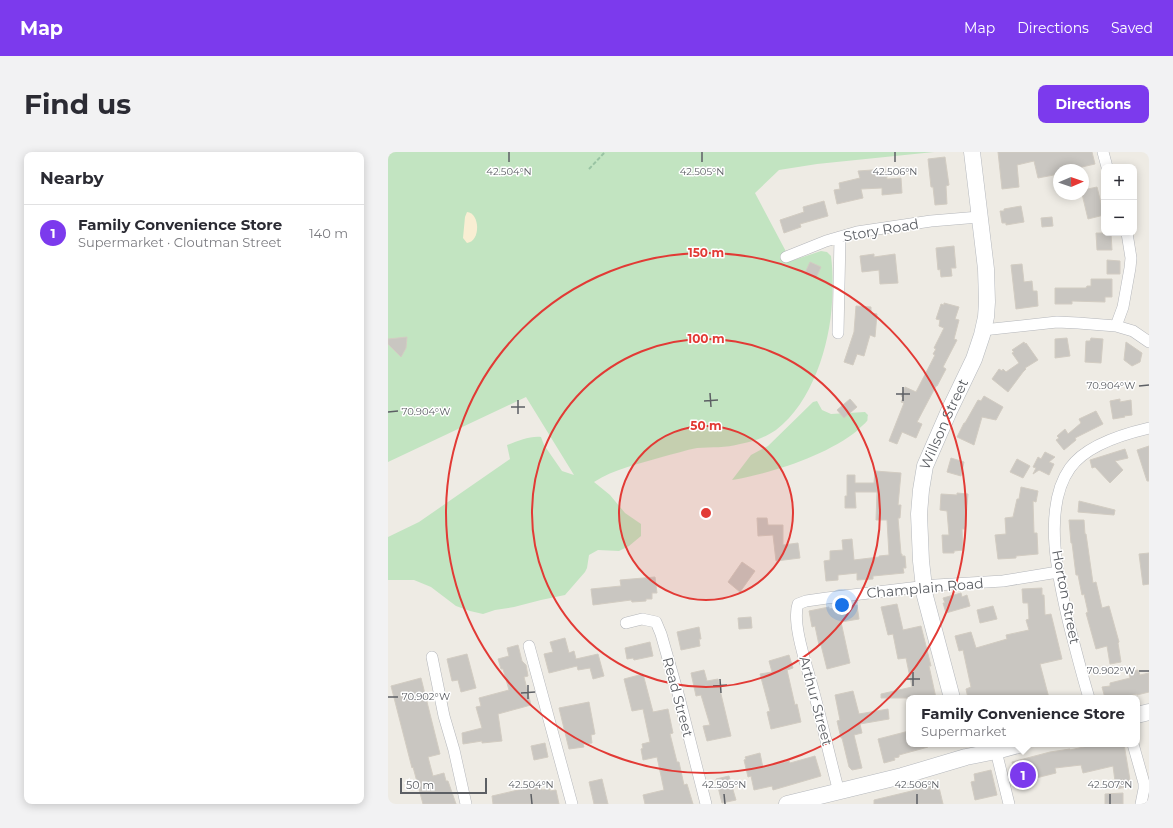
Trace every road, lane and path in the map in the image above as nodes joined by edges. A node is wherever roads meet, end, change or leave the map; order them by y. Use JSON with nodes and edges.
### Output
{"nodes":[{"id":1,"x":605,"y":152,"type":"edge"},
{"id":2,"x":972,"y":152,"type":"edge"},
{"id":3,"x":1103,"y":152,"type":"edge"},
{"id":4,"x":1106,"y":164,"type":"edge"},
{"id":5,"x":589,"y":169,"type":"dead end"},
{"id":6,"x":979,"y":217,"type":"junction"},
{"id":7,"x":1127,"y":236,"type":"edge"},
{"id":8,"x":840,"y":237,"type":"junction"},
{"id":9,"x":786,"y":257,"type":"dead end"},
{"id":10,"x":1116,"y":326,"type":"junction"},
{"id":11,"x":983,"y":330,"type":"junction"},
{"id":12,"x":838,"y":333,"type":"dead end"},
{"id":13,"x":1149,"y":342,"type":"edge"},
{"id":14,"x":1149,"y":428,"type":"edge"},
{"id":15,"x":1058,"y":572,"type":"junction"},
{"id":16,"x":924,"y":587,"type":"junction"},
{"id":17,"x":796,"y":609,"type":"joint"},
{"id":18,"x":626,"y":623,"type":"dead end"},
{"id":19,"x":530,"y":646,"type":"dead end"},
{"id":20,"x":432,"y":657,"type":"dead end"},
{"id":21,"x":951,"y":695,"type":"edge"},
{"id":22,"x":1088,"y":695,"type":"edge"},
{"id":23,"x":1011,"y":747,"type":"edge"},
{"id":24,"x":1134,"y":747,"type":"edge"},
{"id":25,"x":965,"y":751,"type":"edge"},
{"id":26,"x":996,"y":751,"type":"junction"},
{"id":27,"x":839,"y":792,"type":"junction"},
{"id":28,"x":466,"y":804,"type":"edge"},
{"id":29,"x":572,"y":804,"type":"edge"},
{"id":30,"x":706,"y":804,"type":"edge"},
{"id":31,"x":787,"y":804,"type":"edge"},
{"id":32,"x":1009,"y":804,"type":"edge"},
{"id":33,"x":1141,"y":804,"type":"edge"}],
"edges":[{"from":1,"to":5,"type":"path"},
{"from":2,"to":6,"type":"street","name":"Willson Street"},
{"from":3,"to":4,"type":"street"},
{"from":6,"to":8,"type":"street","name":"Story Road"},
{"from":6,"to":11,"type":"street","name":"Willson Street"},
{"from":7,"to":10,"type":"street"},
{"from":8,"to":9,"type":"street","name":"Story Road"},
{"from":8,"to":12,"type":"street"},
{"from":10,"to":11,"type":"street"},
{"from":10,"to":13,"type":"street"},
{"from":11,"to":16,"type":"street","name":"Willson Street"},
{"from":14,"to":15,"type":"street","name":"Horton Street"},
{"from":15,"to":16,"type":"street","name":"Champlain Road"},
{"from":15,"to":22,"type":"street","name":"Horton Street"},
{"from":16,"to":17,"type":"street","name":"Champlain Road"},
{"from":16,"to":21,"type":"street","name":"Willson Street"},
{"from":17,"to":27,"type":"street","name":"Arthur Street"},
{"from":18,"to":30,"type":"street","name":"Read Street"},
{"from":19,"to":29,"type":"street"},
{"from":20,"to":28,"type":"street"},
{"from":23,"to":26,"type":"street"},
{"from":24,"to":33,"type":"street"},
{"from":25,"to":26,"type":"street"},
{"from":25,"to":27,"type":"street"},
{"from":26,"to":32,"type":"street"},
{"from":27,"to":31,"type":"street"}]}
